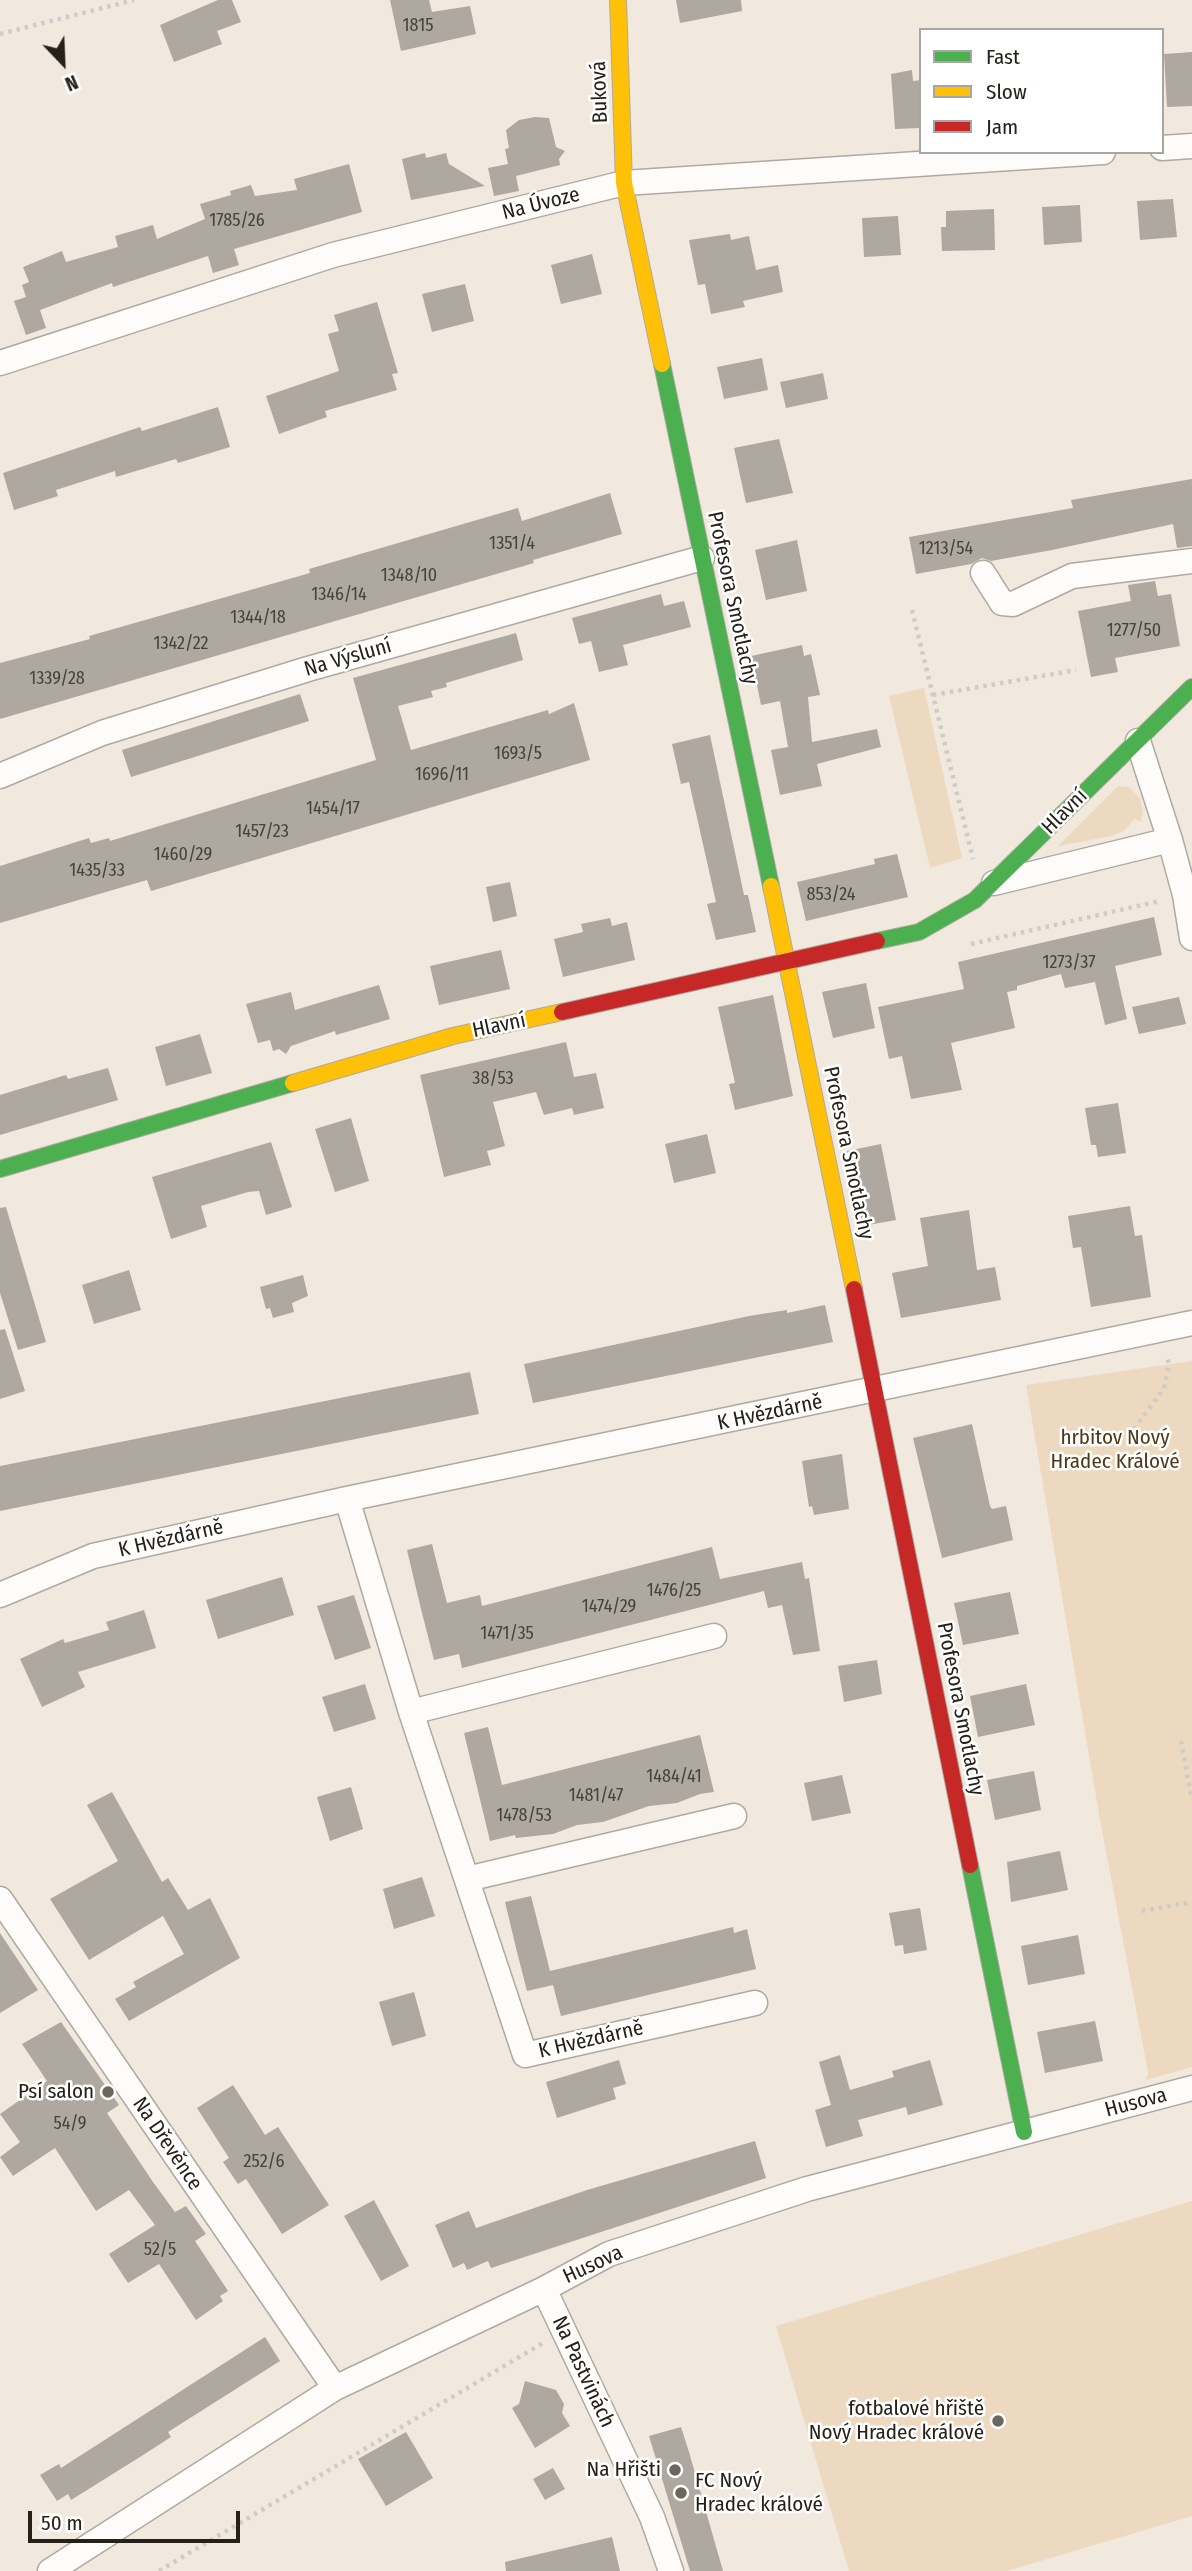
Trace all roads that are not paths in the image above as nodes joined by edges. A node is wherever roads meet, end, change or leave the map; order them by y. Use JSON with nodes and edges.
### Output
{"nodes":[{"id":1,"x":618,"y":0,"type":"edge"},
{"id":2,"x":1192,"y":146,"type":"edge"},
{"id":3,"x":1164,"y":148,"type":"edge"},
{"id":4,"x":1072,"y":154,"type":"edge"},
{"id":5,"x":624,"y":183,"type":"junction"},
{"id":6,"x":0,"y":363,"type":"edge"},
{"id":7,"x":702,"y":558,"type":"junction"},
{"id":8,"x":1192,"y":561,"type":"edge"},
{"id":9,"x":983,"y":573,"type":"dead end"},
{"id":10,"x":1192,"y":687,"type":"edge"},
{"id":11,"x":1138,"y":741,"type":"junction"},
{"id":12,"x":0,"y":776,"type":"edge"},
{"id":13,"x":1170,"y":840,"type":"junction"},
{"id":14,"x":992,"y":884,"type":"junction"},
{"id":15,"x":1192,"y":938,"type":"edge"},
{"id":16,"x":787,"y":962,"type":"junction"},
{"id":17,"x":0,"y":1169,"type":"edge"},
{"id":18,"x":1192,"y":1323,"type":"edge"},
{"id":19,"x":875,"y":1391,"type":"junction"},
{"id":20,"x":347,"y":1499,"type":"junction"},
{"id":21,"x":0,"y":1595,"type":"edge"},
{"id":22,"x":714,"y":1636,"type":"dead end"},
{"id":23,"x":411,"y":1712,"type":"junction"},
{"id":24,"x":734,"y":1816,"type":"dead end"},
{"id":25,"x":467,"y":1880,"type":"junction"},
{"id":26,"x":0,"y":1899,"type":"edge"},
{"id":27,"x":755,"y":2003,"type":"dead end"},
{"id":28,"x":1192,"y":2088,"type":"edge"},
{"id":29,"x":1024,"y":2132,"type":"junction"},
{"id":30,"x":544,"y":2289,"type":"junction"},
{"id":31,"x":335,"y":2388,"type":"junction"},
{"id":32,"x":50,"y":2571,"type":"edge"},
{"id":33,"x":671,"y":2571,"type":"edge"}],
"edges":[{"from":1,"to":5,"type":"street","name":"Buková"},
{"from":2,"to":3,"type":"street"},
{"from":4,"to":5,"type":"street","name":"Na Úvoze"},
{"from":5,"to":6,"type":"street","name":"Na Úvoze"},
{"from":5,"to":7,"type":"street","name":"Profesora Smotlachy"},
{"from":7,"to":12,"type":"street","name":"Na Výsluní"},
{"from":7,"to":16,"type":"street","name":"Profesora Smotlachy"},
{"from":8,"to":9,"type":"street"},
{"from":10,"to":11,"type":"street","name":"Hlavní"},
{"from":11,"to":13,"type":"street"},
{"from":11,"to":14,"type":"street","name":"Hlavní"},
{"from":13,"to":14,"type":"street","name":"Hlavní"},
{"from":13,"to":15,"type":"street"},
{"from":14,"to":16,"type":"street","name":"Hlavní"},
{"from":16,"to":17,"type":"street","name":"Hlavní"},
{"from":16,"to":19,"type":"street","name":"Profesora Smotlachy"},
{"from":18,"to":19,"type":"street","name":"K Hvězdárně"},
{"from":19,"to":20,"type":"street","name":"K Hvězdárně"},
{"from":19,"to":29,"type":"street","name":"Profesora Smotlachy"},
{"from":20,"to":21,"type":"street","name":"K Hvězdárně"},
{"from":20,"to":23,"type":"street","name":"K Hvězdárně"},
{"from":22,"to":23,"type":"street"},
{"from":23,"to":25,"type":"street","name":"K Hvězdárně"},
{"from":24,"to":25,"type":"street"},
{"from":25,"to":27,"type":"street","name":"K Hvězdárně"},
{"from":26,"to":31,"type":"street","name":"Na Dřevěnce"},
{"from":28,"to":29,"type":"street","name":"Husova"},
{"from":29,"to":30,"type":"street","name":"Husova"},
{"from":30,"to":31,"type":"street","name":"Husova"},
{"from":30,"to":33,"type":"street","name":"Na Pastvinách"},
{"from":31,"to":32,"type":"street","name":"Husova"}]}
